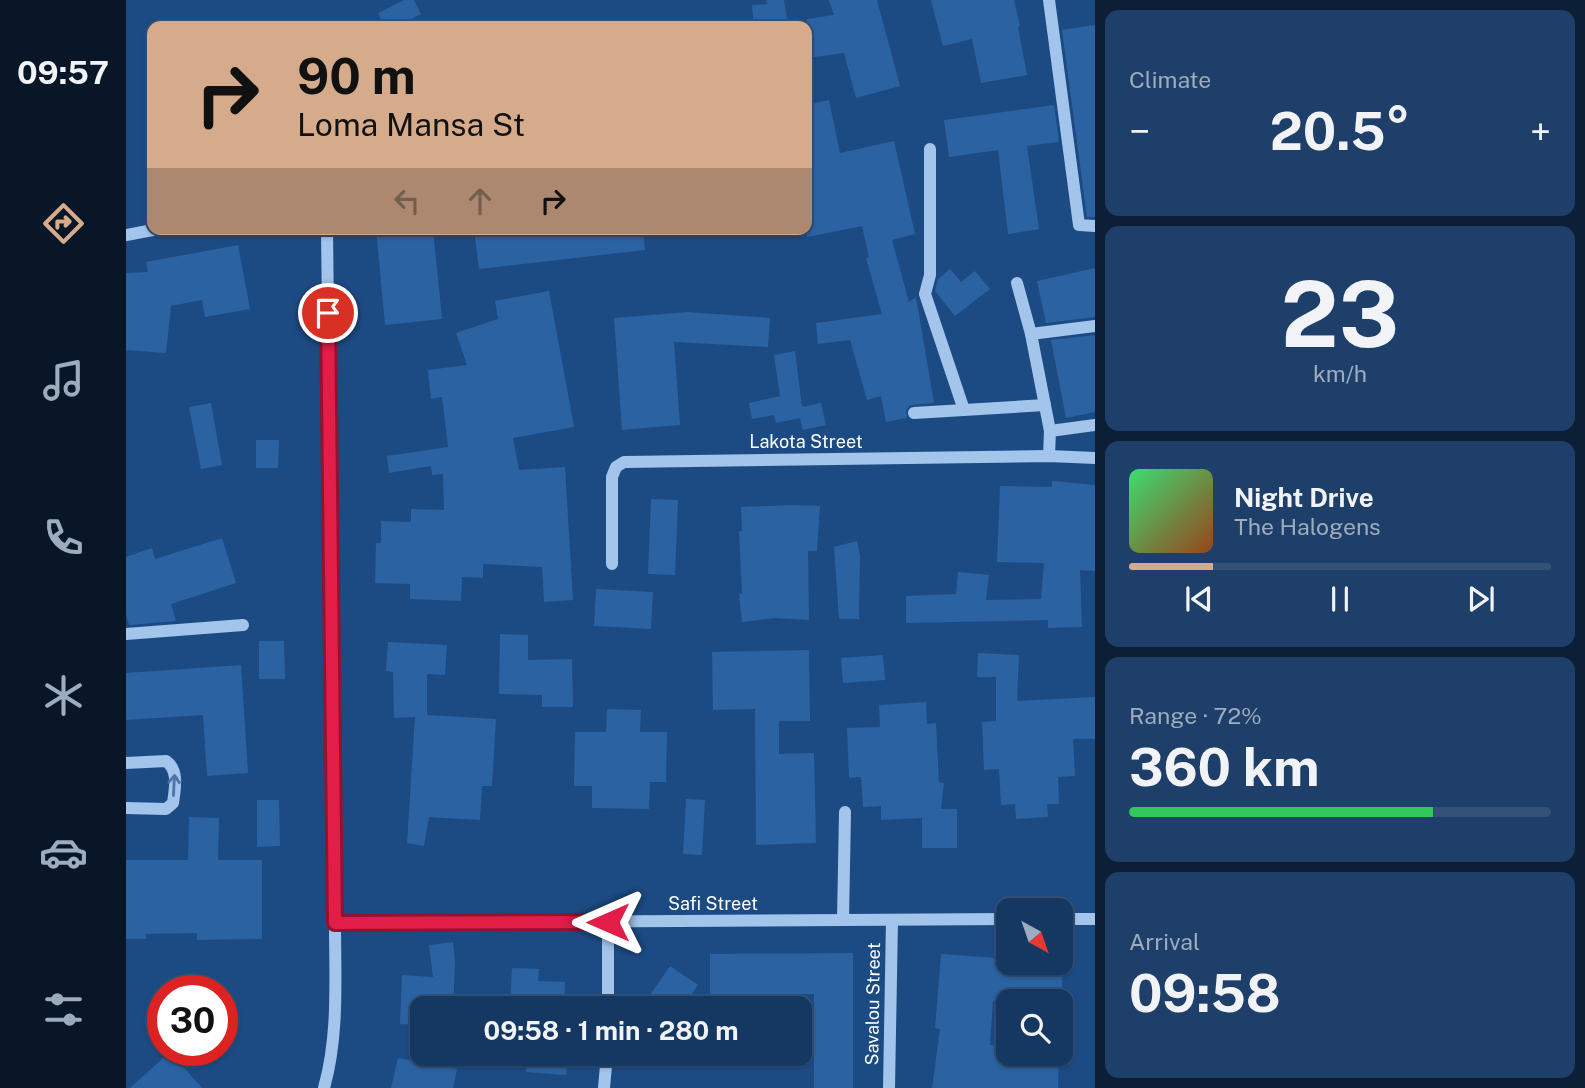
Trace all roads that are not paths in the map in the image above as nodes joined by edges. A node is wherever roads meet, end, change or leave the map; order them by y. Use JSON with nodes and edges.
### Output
{"nodes":[{"id":1,"x":1049,"y":0,"type":"edge"},
{"id":2,"x":930,"y":149,"type":"dead end"},
{"id":3,"x":1095,"y":226,"type":"edge"},
{"id":4,"x":147,"y":231,"type":"edge"},
{"id":5,"x":126,"y":235,"type":"edge"},
{"id":6,"x":327,"y":235,"type":"edge"},
{"id":7,"x":1017,"y":284,"type":"dead end"},
{"id":8,"x":1095,"y":326,"type":"edge"},
{"id":9,"x":1031,"y":334,"type":"junction"},
{"id":10,"x":1045,"y":405,"type":"junction"},
{"id":11,"x":964,"y":410,"type":"junction"},
{"id":12,"x":914,"y":413,"type":"dead end"},
{"id":13,"x":1095,"y":425,"type":"edge"},
{"id":14,"x":1050,"y":431,"type":"junction"},
{"id":15,"x":1049,"y":456,"type":"junction"},
{"id":16,"x":1095,"y":458,"type":"edge"},
{"id":17,"x":612,"y":564,"type":"dead end"},
{"id":18,"x":243,"y":625,"type":"dead end"},
{"id":19,"x":126,"y":634,"type":"edge"},
{"id":20,"x":126,"y":763,"type":"edge"},
{"id":21,"x":126,"y":808,"type":"edge"},
{"id":22,"x":845,"y":812,"type":"dead end"},
{"id":23,"x":996,"y":919,"type":"edge"},
{"id":24,"x":1073,"y":919,"type":"edge"},
{"id":25,"x":1095,"y":919,"type":"edge"},
{"id":26,"x":844,"y":920,"type":"junction"},
{"id":27,"x":892,"y":920,"type":"junction"},
{"id":28,"x":608,"y":922,"type":"junction"},
{"id":29,"x":335,"y":923,"type":"junction"},
{"id":30,"x":608,"y":996,"type":"edge"},
{"id":31,"x":606,"y":1066,"type":"edge"},
{"id":32,"x":324,"y":1088,"type":"edge"},
{"id":33,"x":604,"y":1088,"type":"edge"},
{"id":34,"x":889,"y":1088,"type":"edge"}],
"edges":[{"from":1,"to":3,"type":"street"},
{"from":2,"to":11,"type":"street"},
{"from":4,"to":5,"type":"street"},
{"from":6,"to":29,"type":"street"},
{"from":7,"to":9,"type":"street"},
{"from":8,"to":9,"type":"street"},
{"from":9,"to":10,"type":"street"},
{"from":10,"to":11,"type":"street"},
{"from":10,"to":14,"type":"street"},
{"from":11,"to":12,"type":"street"},
{"from":13,"to":14,"type":"street"},
{"from":14,"to":15,"type":"street"},
{"from":15,"to":16,"type":"street","name":"Lakota Street"},
{"from":15,"to":17,"type":"street","name":"Lakota Street"},
{"from":18,"to":19,"type":"street"},
{"from":21,"to":20,"type":"street","one_way":true},
{"from":22,"to":26,"type":"street"},
{"from":23,"to":27,"type":"street","name":"Safi Street"},
{"from":24,"to":25,"type":"street"},
{"from":26,"to":27,"type":"street","name":"Safi Street"},
{"from":26,"to":28,"type":"street","name":"Safi Street"},
{"from":27,"to":34,"type":"street","name":"Savalou Street"},
{"from":28,"to":29,"type":"street","name":"Safi Street"},
{"from":28,"to":30,"type":"street"},
{"from":29,"to":32,"type":"street"},
{"from":31,"to":33,"type":"street"}]}
